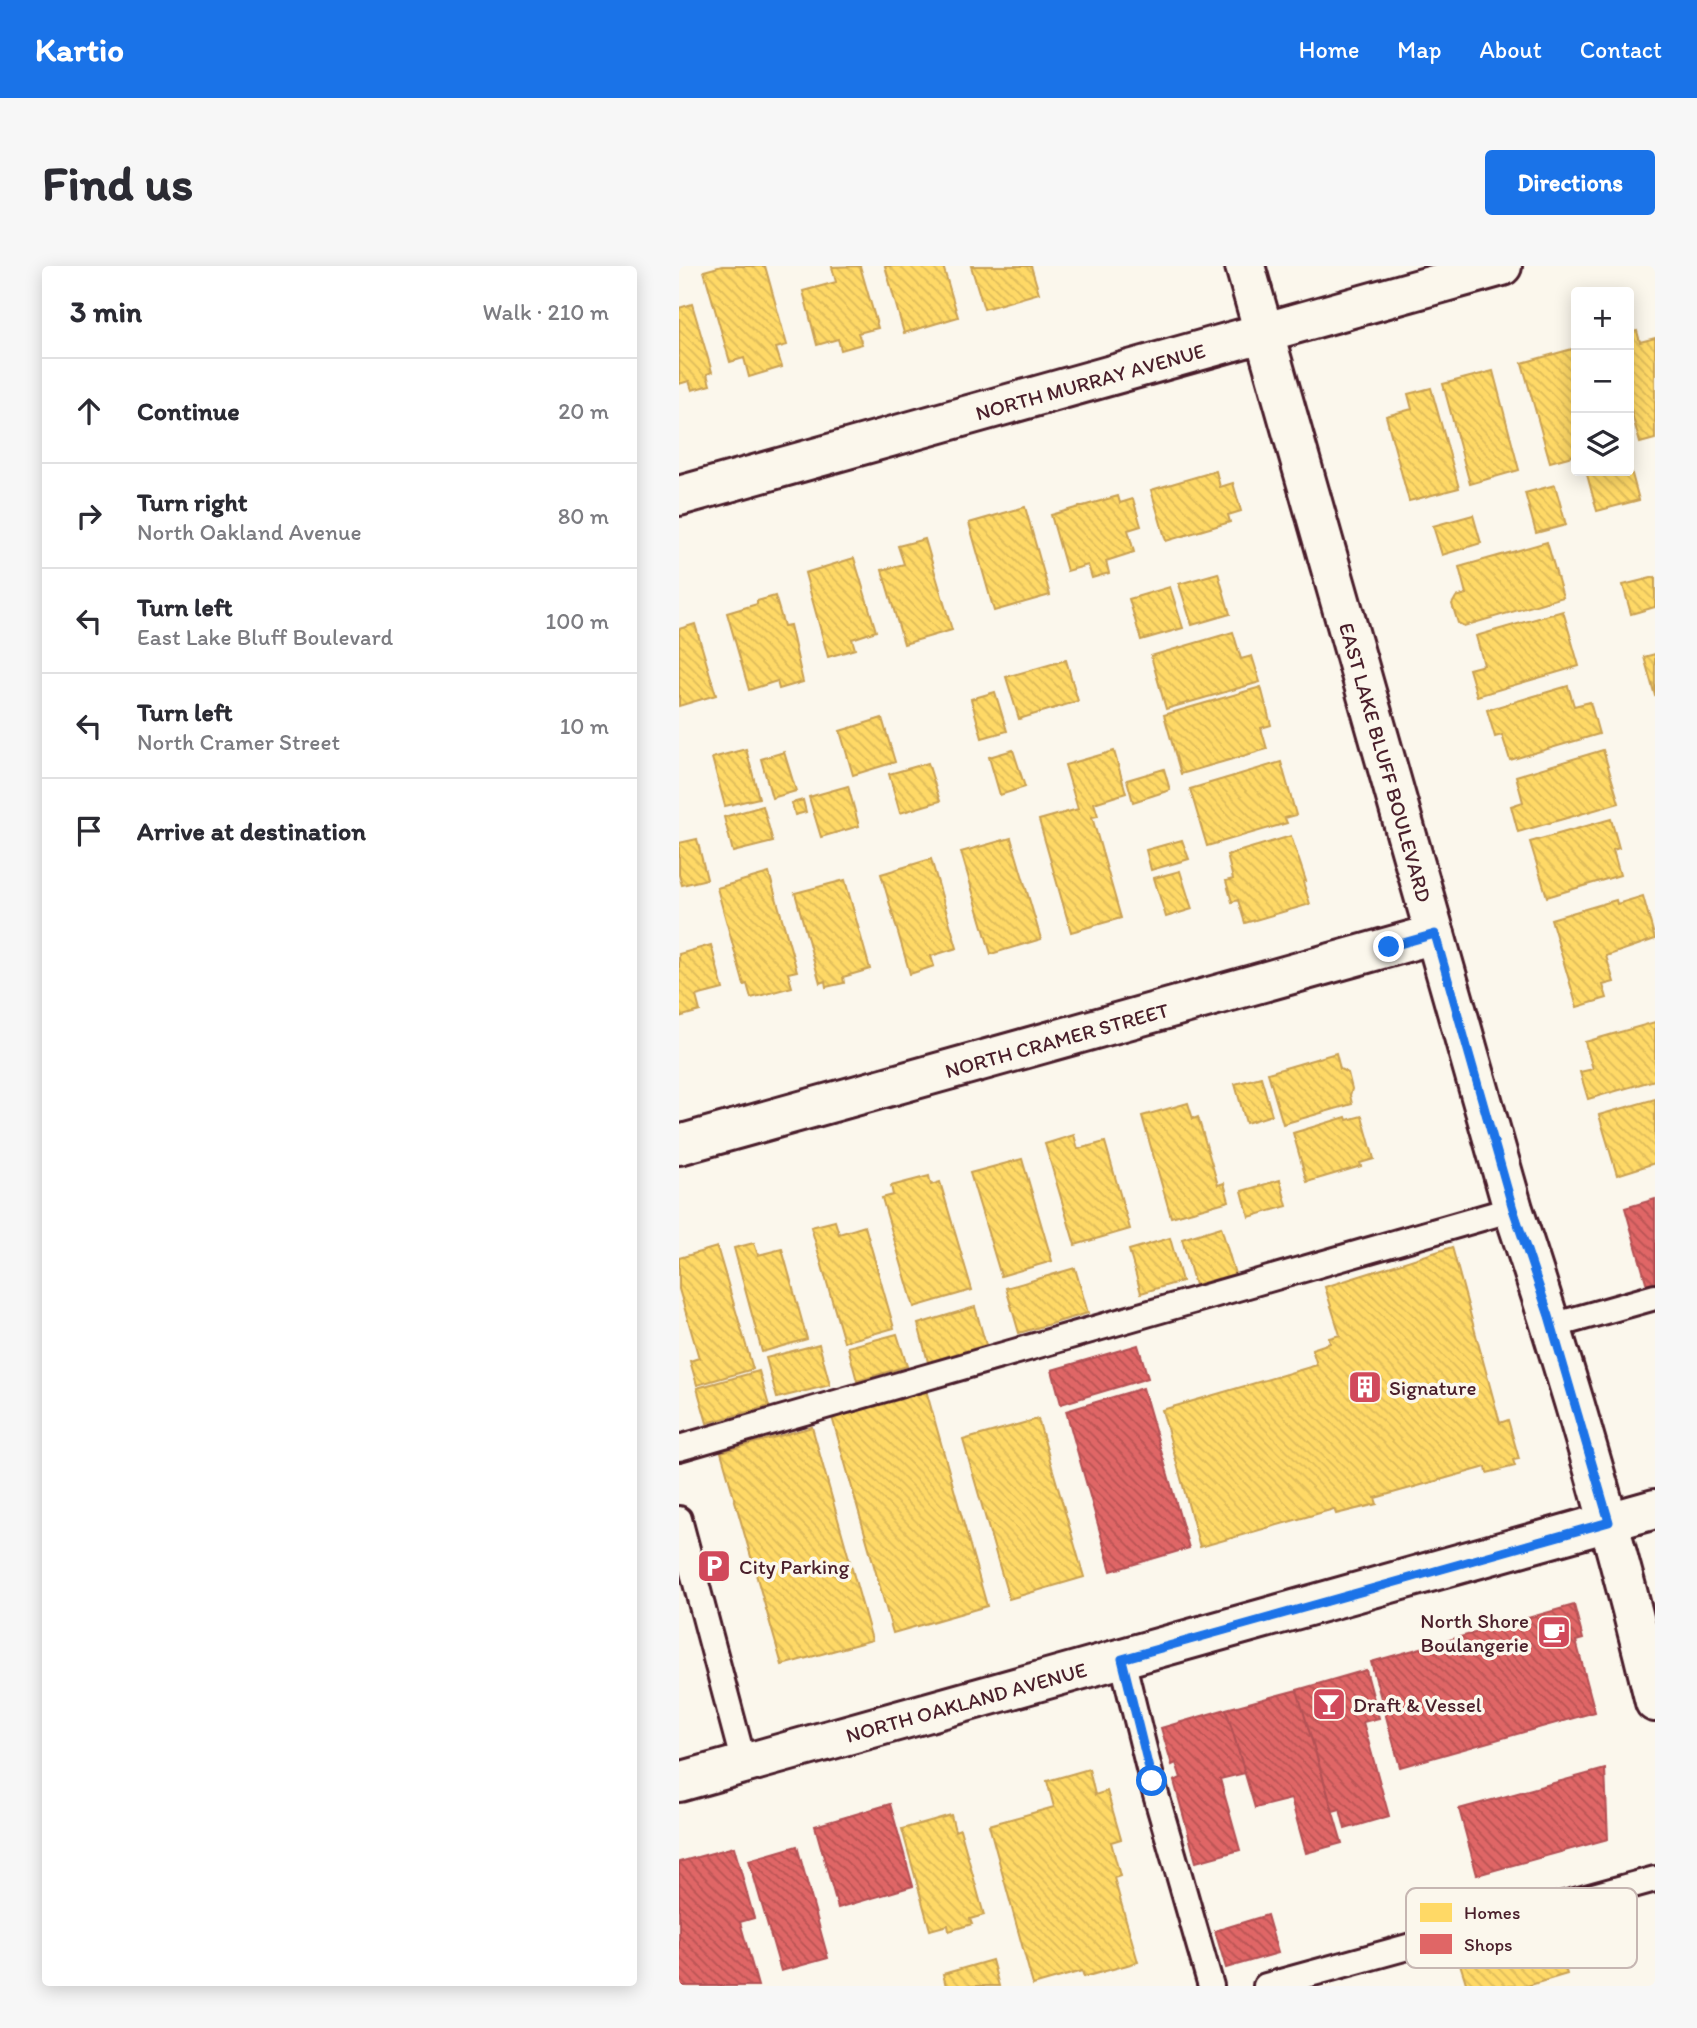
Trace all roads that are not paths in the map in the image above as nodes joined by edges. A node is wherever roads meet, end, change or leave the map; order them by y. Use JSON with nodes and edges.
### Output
{"nodes":[{"id":1,"x":1245,"y":266,"type":"edge"},
{"id":2,"x":1503,"y":266,"type":"edge"},
{"id":3,"x":1264,"y":332,"type":"junction"},
{"id":4,"x":679,"y":496,"type":"edge"},
{"id":5,"x":1435,"y":934,"type":"junction"},
{"id":6,"x":679,"y":1145,"type":"edge"},
{"id":7,"x":1513,"y":1209,"type":"junction"},
{"id":8,"x":1655,"y":1297,"type":"edge"},
{"id":9,"x":1552,"y":1326,"type":"junction"},
{"id":10,"x":679,"y":1448,"type":"edge"},
{"id":11,"x":1655,"y":1509,"type":"edge"},
{"id":12,"x":679,"y":1519,"type":"edge"},
{"id":13,"x":1609,"y":1522,"type":"junction"},
{"id":14,"x":1122,"y":1659,"type":"junction"},
{"id":15,"x":1655,"y":1702,"type":"edge"},
{"id":16,"x":744,"y":1764,"type":"junction"},
{"id":17,"x":679,"y":1782,"type":"edge"},
{"id":18,"x":1655,"y":1879,"type":"edge"},
{"id":19,"x":1622,"y":1888,"type":"edge"},
{"id":20,"x":1406,"y":1947,"type":"edge"},
{"id":21,"x":1211,"y":1986,"type":"edge"},
{"id":22,"x":1266,"y":1986,"type":"edge"}],
"edges":[{"from":1,"to":3,"type":"street","name":"EAST LAKE BLUFF BOULEVARD"},
{"from":2,"to":3,"type":"street","name":"NORTH MURRAY AVENUE"},
{"from":3,"to":4,"type":"street","name":"NORTH MURRAY AVENUE"},
{"from":3,"to":5,"type":"street","name":"EAST LAKE BLUFF BOULEVARD"},
{"from":5,"to":6,"type":"street","name":"NORTH CRAMER STREET"},
{"from":5,"to":7,"type":"street","name":"EAST LAKE BLUFF BOULEVARD"},
{"from":7,"to":9,"type":"street","name":"EAST LAKE BLUFF BOULEVARD"},
{"from":7,"to":10,"type":"lane"},
{"from":8,"to":9,"type":"lane"},
{"from":9,"to":13,"type":"street","name":"EAST LAKE BLUFF BOULEVARD"},
{"from":11,"to":13,"type":"street","name":"NORTH OAKLAND AVENUE"},
{"from":12,"to":16,"type":"lane"},
{"from":13,"to":14,"type":"street","name":"NORTH OAKLAND AVENUE"},
{"from":13,"to":15,"type":"street","name":"EAST LAKE BLUFF BOULEVARD"},
{"from":14,"to":16,"type":"street","name":"NORTH OAKLAND AVENUE"},
{"from":14,"to":21,"type":"lane"},
{"from":16,"to":17,"type":"street","name":"NORTH OAKLAND AVENUE"},
{"from":18,"to":19,"type":"lane"},
{"from":20,"to":22,"type":"lane"}]}
